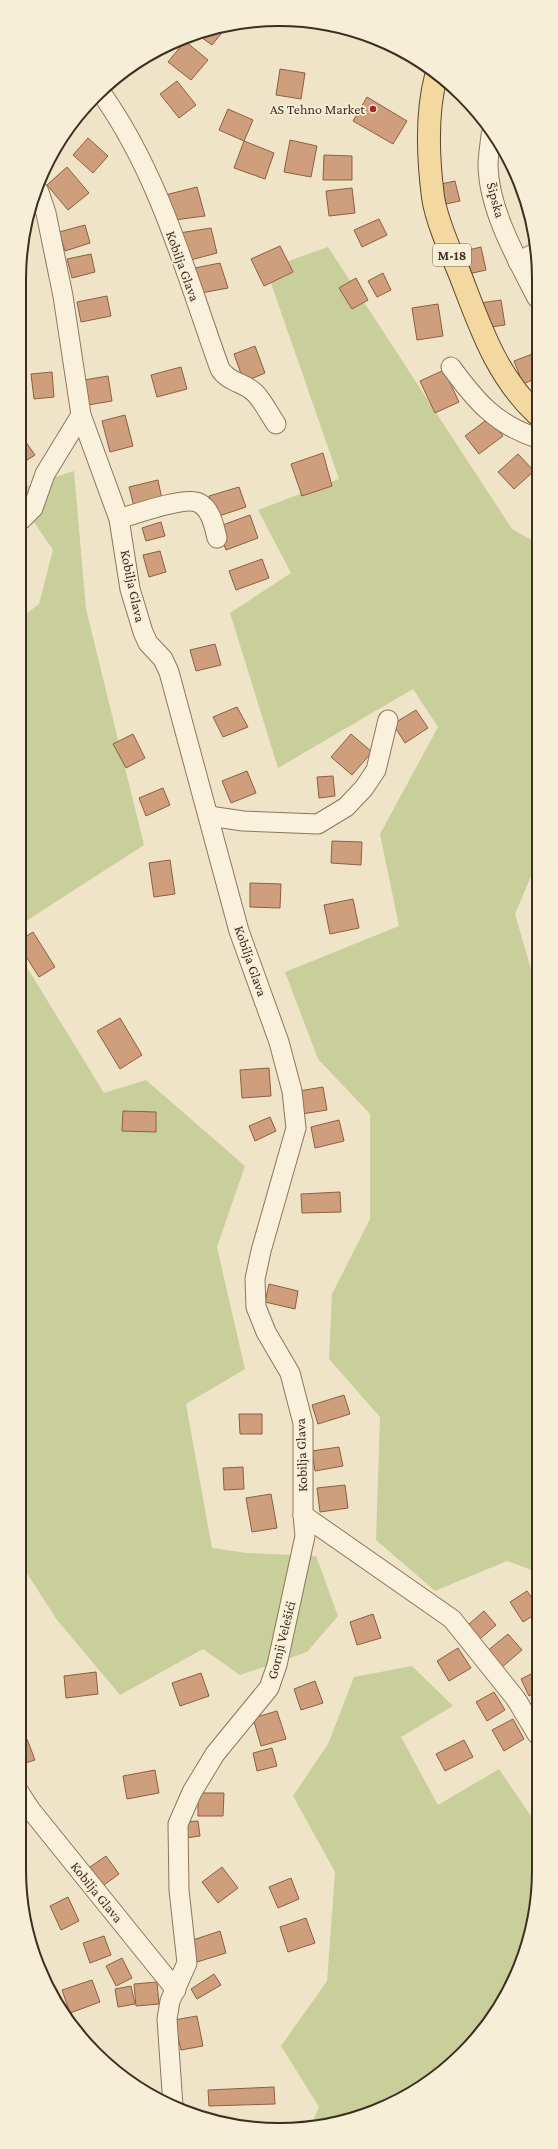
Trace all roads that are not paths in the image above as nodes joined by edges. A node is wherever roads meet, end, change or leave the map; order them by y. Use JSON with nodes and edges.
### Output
{"nodes":[{"id":1,"x":435,"y":80,"type":"edge"},
{"id":2,"x":104,"y":96,"type":"edge"},
{"id":3,"x":490,"y":140,"type":"edge"},
{"id":4,"x":40,"y":195,"type":"edge"},
{"id":5,"x":531,"y":255,"type":"edge"},
{"id":6,"x":518,"y":262,"type":"junction"},
{"id":7,"x":532,"y":289,"type":"edge"},
{"id":8,"x":451,"y":367,"type":"dead end"},
{"id":9,"x":532,"y":409,"type":"edge"},
{"id":10,"x":82,"y":415,"type":"junction"},
{"id":11,"x":276,"y":424,"type":"dead end"},
{"id":12,"x":532,"y":436,"type":"edge"},
{"id":13,"x":26,"y":515,"type":"edge"},
{"id":14,"x":119,"y":519,"type":"junction"},
{"id":15,"x":217,"y":538,"type":"dead end"},
{"id":16,"x":388,"y":720,"type":"dead end"},
{"id":17,"x":210,"y":816,"type":"junction"},
{"id":18,"x":303,"y":1515,"type":"junction"},
{"id":19,"x":532,"y":1726,"type":"edge"},
{"id":20,"x":26,"y":1803,"type":"edge"},
{"id":21,"x":176,"y":1990,"type":"junction"},
{"id":22,"x":173,"y":2100,"type":"edge"}],
"edges":[{"from":1,"to":9,"type":"main road","number":"M-18"},
{"from":2,"to":11,"type":"street","name":"Kobilja Glava"},
{"from":3,"to":6,"type":"street","name":"Šipska"},
{"from":4,"to":10,"type":"street","name":"Kobilja Glava"},
{"from":5,"to":6,"type":"street"},
{"from":6,"to":7,"type":"street","name":"Šipska"},
{"from":8,"to":12,"type":"street"},
{"from":10,"to":13,"type":"street"},
{"from":10,"to":14,"type":"street","name":"Kobilja Glava"},
{"from":14,"to":15,"type":"street"},
{"from":14,"to":17,"type":"street","name":"Kobilja Glava"},
{"from":16,"to":17,"type":"street"},
{"from":17,"to":18,"type":"street","name":"Kobilja Glava"},
{"from":18,"to":19,"type":"street"},
{"from":18,"to":21,"type":"street","name":"Gornji Velešići"},
{"from":20,"to":21,"type":"street","name":"Kobilja Glava"},
{"from":21,"to":22,"type":"street","name":"Gornji Velešići"}]}
